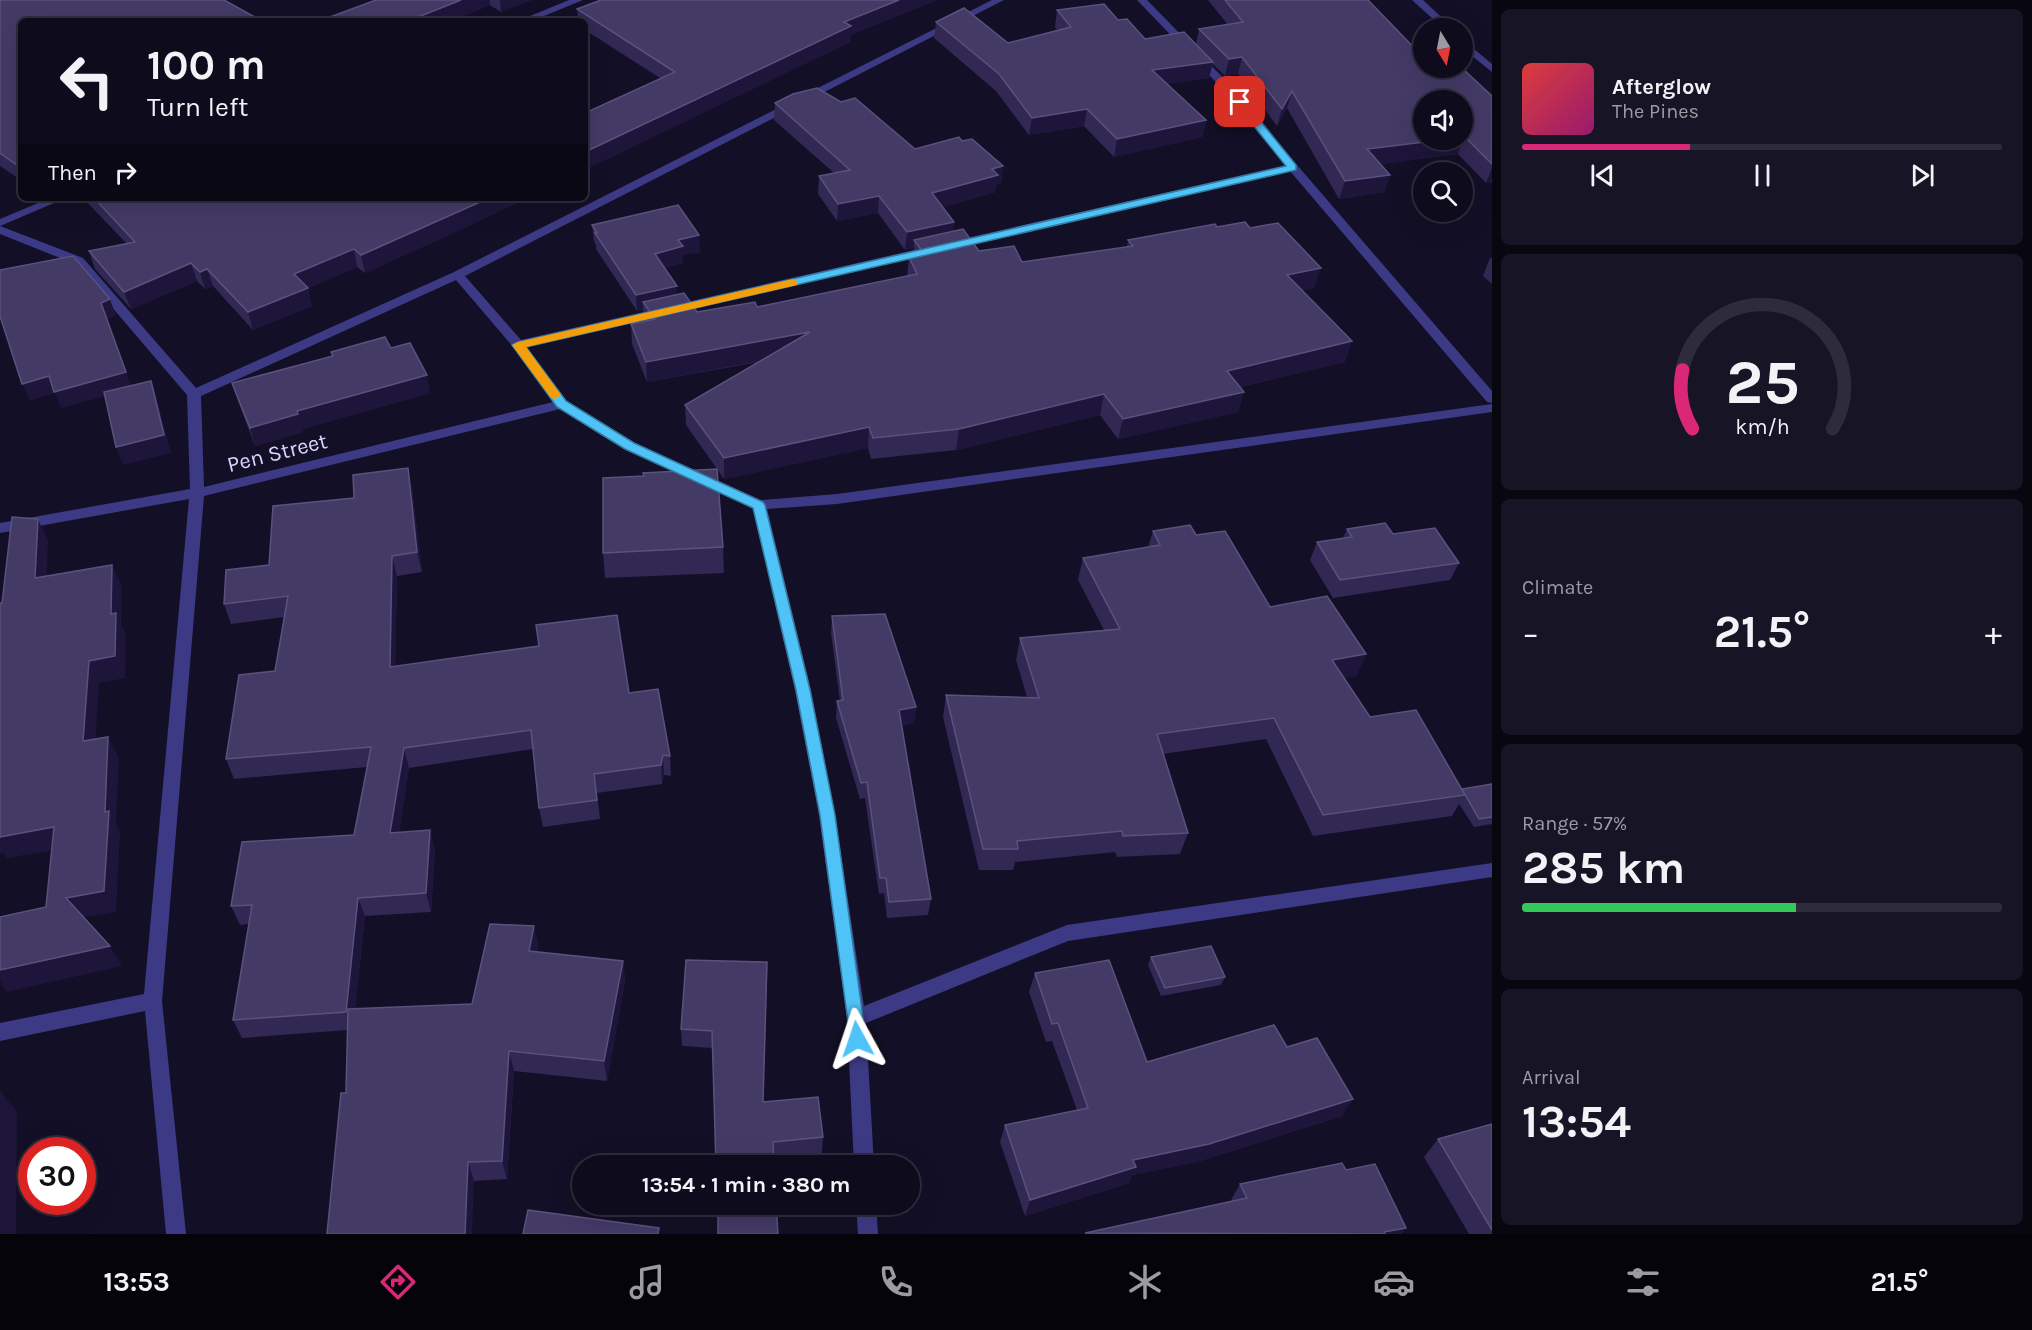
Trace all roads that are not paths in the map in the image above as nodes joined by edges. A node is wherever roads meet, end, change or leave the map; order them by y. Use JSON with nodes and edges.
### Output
{"nodes":[{"id":1,"x":578,"y":0,"type":"edge"},
{"id":2,"x":999,"y":0,"type":"edge"},
{"id":3,"x":1142,"y":0,"type":"edge"},
{"id":4,"x":1417,"y":0,"type":"edge"},
{"id":5,"x":531,"y":18,"type":"edge"},
{"id":6,"x":1437,"y":18,"type":"edge"},
{"id":7,"x":1473,"y":52,"type":"edge"},
{"id":8,"x":1492,"y":69,"type":"edge"},
{"id":9,"x":1293,"y":167,"type":"junction"},
{"id":10,"x":53,"y":201,"type":"edge"},
{"id":11,"x":0,"y":223,"type":"edge"},
{"id":12,"x":0,"y":230,"type":"edge"},
{"id":13,"x":458,"y":275,"type":"junction"},
{"id":14,"x":518,"y":345,"type":"junction"},
{"id":15,"x":194,"y":394,"type":"junction"},
{"id":16,"x":1492,"y":399,"type":"edge"},
{"id":17,"x":561,"y":404,"type":"junction"},
{"id":18,"x":1492,"y":408,"type":"edge"},
{"id":19,"x":197,"y":493,"type":"junction"},
{"id":20,"x":759,"y":505,"type":"junction"},
{"id":21,"x":0,"y":528,"type":"edge"},
{"id":22,"x":1492,"y":870,"type":"edge"},
{"id":23,"x":153,"y":1001,"type":"junction"},
{"id":24,"x":856,"y":1018,"type":"junction"},
{"id":25,"x":0,"y":1032,"type":"edge"},
{"id":26,"x":863,"y":1155,"type":"edge"},
{"id":27,"x":867,"y":1215,"type":"edge"},
{"id":28,"x":176,"y":1234,"type":"edge"},
{"id":29,"x":868,"y":1234,"type":"edge"}],
"edges":[{"from":1,"to":5,"type":"street"},
{"from":2,"to":13,"type":"street"},
{"from":3,"to":9,"type":"street"},
{"from":4,"to":6,"type":"street"},
{"from":7,"to":8,"type":"street"},
{"from":9,"to":14,"type":"street"},
{"from":9,"to":16,"type":"street"},
{"from":10,"to":11,"type":"street"},
{"from":12,"to":15,"type":"street"},
{"from":13,"to":14,"type":"street"},
{"from":13,"to":15,"type":"street"},
{"from":14,"to":17,"type":"street"},
{"from":15,"to":19,"type":"street"},
{"from":17,"to":19,"type":"street","name":"Pen Street"},
{"from":17,"to":20,"type":"street"},
{"from":18,"to":20,"type":"street"},
{"from":19,"to":21,"type":"street","name":"Pen Street"},
{"from":19,"to":23,"type":"street"},
{"from":20,"to":24,"type":"street"},
{"from":22,"to":24,"type":"street"},
{"from":23,"to":25,"type":"street"},
{"from":23,"to":28,"type":"street"},
{"from":24,"to":26,"type":"street"},
{"from":27,"to":29,"type":"street"}]}
